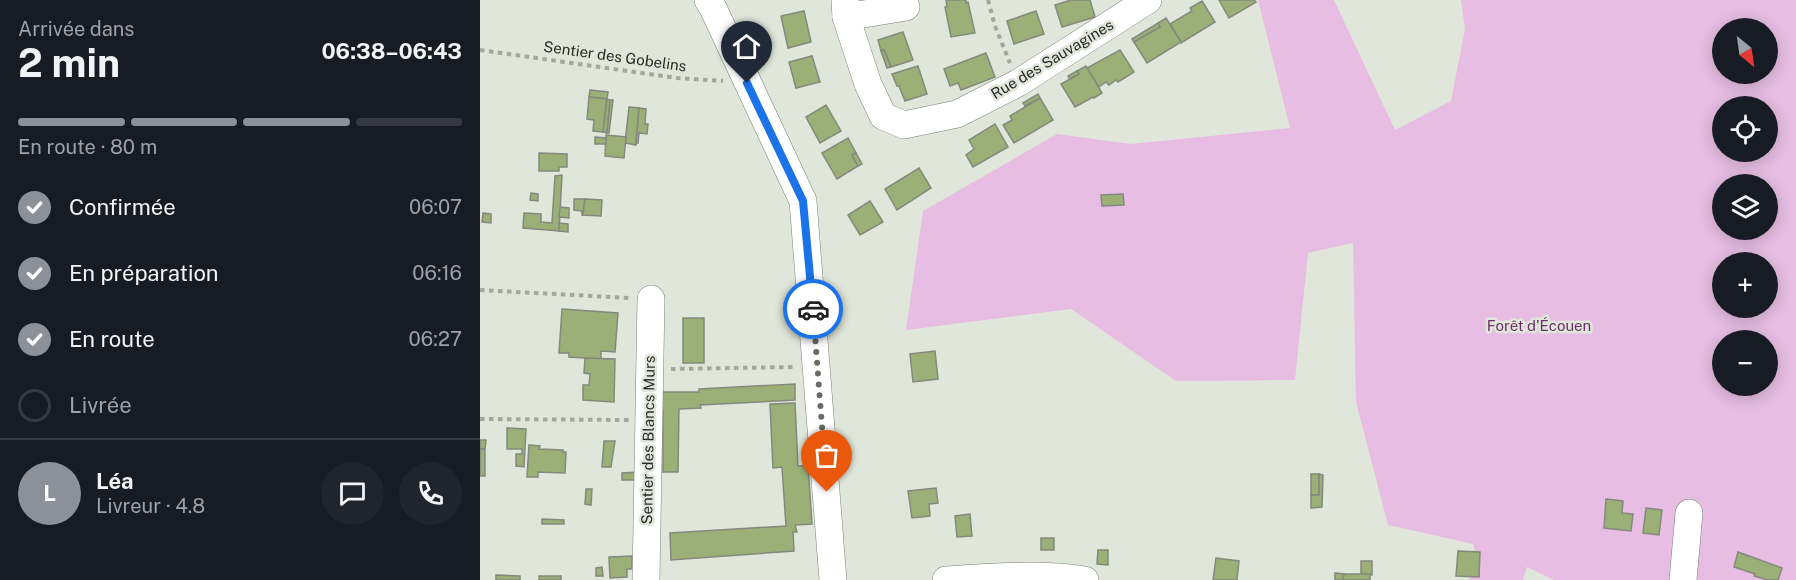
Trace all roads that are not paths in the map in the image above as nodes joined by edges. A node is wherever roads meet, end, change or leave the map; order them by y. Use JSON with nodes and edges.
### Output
{"nodes":[{"id":1,"x":708,"y":0,"type":"edge"},
{"id":2,"x":1148,"y":0,"type":"edge"},
{"id":3,"x":906,"y":7,"type":"dead end"},
{"id":4,"x":845,"y":8,"type":"edge"},
{"id":5,"x":651,"y":299,"type":"road end"},
{"id":6,"x":1689,"y":513,"type":"dead end"},
{"id":7,"x":646,"y":580,"type":"edge"},
{"id":8,"x":833,"y":580,"type":"edge"},
{"id":9,"x":946,"y":580,"type":"edge"},
{"id":10,"x":1085,"y":580,"type":"edge"},
{"id":11,"x":1683,"y":580,"type":"edge"}],
"edges":[{"from":1,"to":8,"type":"street"},
{"from":2,"to":4,"type":"street","name":"Rue des Sauvagines"},
{"from":3,"to":4,"type":"street","name":"Rue des Sauvagines"},
{"from":5,"to":7,"type":"street","name":"Sentier des Blancs Murs"},
{"from":6,"to":11,"type":"street"},
{"from":9,"to":10,"type":"street"}]}
